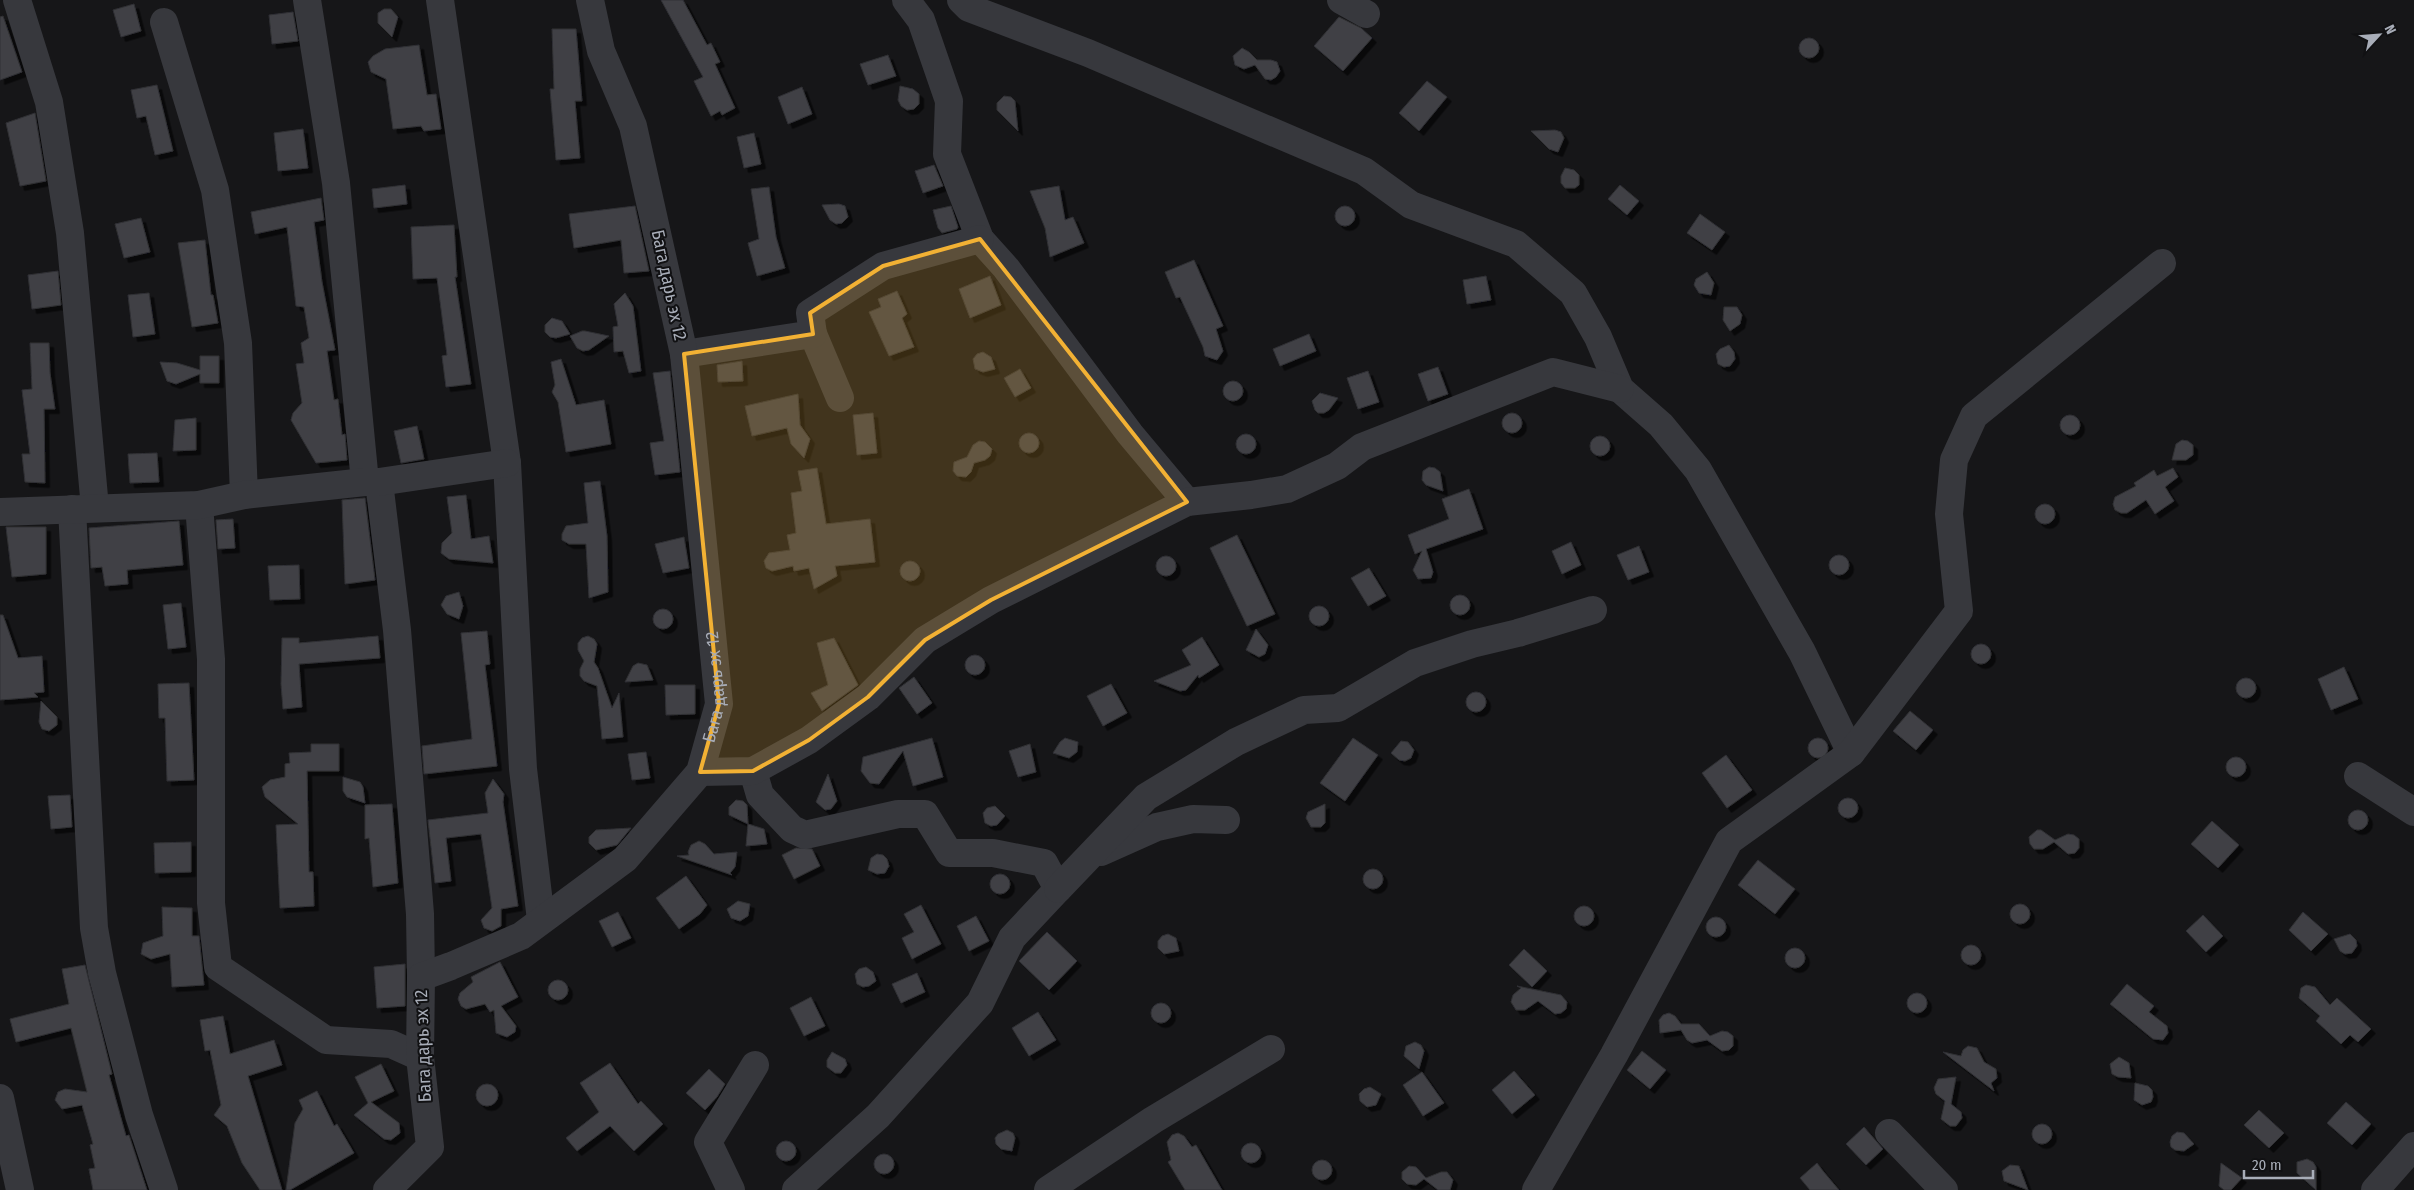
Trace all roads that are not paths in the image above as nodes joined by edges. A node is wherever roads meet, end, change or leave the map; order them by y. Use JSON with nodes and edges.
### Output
{"nodes":[{"id":1,"x":17,"y":0,"type":"edge"},
{"id":2,"x":307,"y":0,"type":"edge"},
{"id":3,"x":440,"y":0,"type":"edge"},
{"id":4,"x":590,"y":0,"type":"edge"},
{"id":5,"x":906,"y":0,"type":"edge"},
{"id":6,"x":961,"y":0,"type":"edge"},
{"id":7,"x":1341,"y":0,"type":"edge"},
{"id":8,"x":1366,"y":14,"type":"dead end"},
{"id":9,"x":164,"y":22,"type":"dead end"},
{"id":10,"x":980,"y":240,"type":"junction"},
{"id":11,"x":2162,"y":263,"type":"dead end"},
{"id":12,"x":813,"y":334,"type":"junction"},
{"id":13,"x":684,"y":354,"type":"junction"},
{"id":14,"x":1620,"y":389,"type":"junction"},
{"id":15,"x":840,"y":398,"type":"dead end"},
{"id":16,"x":507,"y":463,"type":"junction"},
{"id":17,"x":372,"y":482,"type":"junction"},
{"id":18,"x":244,"y":495,"type":"junction"},
{"id":19,"x":1187,"y":502,"type":"junction"},
{"id":20,"x":199,"y":505,"type":"junction"},
{"id":21,"x":84,"y":508,"type":"junction"},
{"id":22,"x":0,"y":512,"type":"edge"},
{"id":23,"x":1593,"y":610,"type":"dead end"},
{"id":24,"x":1851,"y":753,"type":"junction"},
{"id":25,"x":753,"y":771,"type":"junction"},
{"id":26,"x":700,"y":772,"type":"junction"},
{"id":27,"x":2358,"y":776,"type":"dead end"},
{"id":28,"x":2414,"y":812,"type":"edge"},
{"id":29,"x":1226,"y":820,"type":"dead end"},
{"id":30,"x":1086,"y":859,"type":"junction"},
{"id":31,"x":1058,"y":888,"type":"junction"},
{"id":32,"x":541,"y":920,"type":"junction"},
{"id":33,"x":421,"y":977,"type":"junction"},
{"id":34,"x":1270,"y":1049,"type":"dead end"},
{"id":35,"x":420,"y":1058,"type":"junction"},
{"id":36,"x":755,"y":1065,"type":"dead end"},
{"id":37,"x":0,"y":1098,"type":"edge"},
{"id":38,"x":1889,"y":1133,"type":"dead end"},
{"id":39,"x":2414,"y":1146,"type":"edge"},
{"id":40,"x":20,"y":1190,"type":"edge"},
{"id":41,"x":164,"y":1190,"type":"edge"},
{"id":42,"x":387,"y":1190,"type":"edge"},
{"id":43,"x":731,"y":1190,"type":"edge"},
{"id":44,"x":796,"y":1190,"type":"edge"},
{"id":45,"x":1048,"y":1190,"type":"edge"},
{"id":46,"x":1536,"y":1190,"type":"edge"},
{"id":47,"x":1944,"y":1190,"type":"edge"},
{"id":48,"x":2375,"y":1190,"type":"edge"}],
"edges":[{"from":1,"to":21,"type":"street"},
{"from":2,"to":17,"type":"street"},
{"from":3,"to":16,"type":"street"},
{"from":4,"to":13,"type":"street","name":"Бага дарь эх 12"},
{"from":5,"to":10,"type":"street"},
{"from":6,"to":14,"type":"street"},
{"from":7,"to":8,"type":"street"},
{"from":9,"to":18,"type":"street"},
{"from":10,"to":12,"type":"street"},
{"from":10,"to":19,"type":"street"},
{"from":11,"to":24,"type":"street"},
{"from":12,"to":13,"type":"street"},
{"from":12,"to":15,"type":"street"},
{"from":13,"to":26,"type":"street","name":"Бага дарь эх 12"},
{"from":14,"to":19,"type":"street"},
{"from":14,"to":24,"type":"street"},
{"from":16,"to":17,"type":"street"},
{"from":16,"to":32,"type":"street"},
{"from":17,"to":18,"type":"street"},
{"from":17,"to":33,"type":"street"},
{"from":18,"to":20,"type":"street"},
{"from":19,"to":25,"type":"street"},
{"from":20,"to":21,"type":"street"},
{"from":20,"to":35,"type":"street"},
{"from":21,"to":22,"type":"street"},
{"from":21,"to":41,"type":"street"},
{"from":23,"to":30,"type":"street"},
{"from":24,"to":46,"type":"street"},
{"from":25,"to":26,"type":"street"},
{"from":25,"to":31,"type":"street"},
{"from":26,"to":32,"type":"street","name":"Бага дарь эх 12"},
{"from":27,"to":28,"type":"street"},
{"from":29,"to":30,"type":"street"},
{"from":30,"to":31,"type":"street"},
{"from":31,"to":44,"type":"street"},
{"from":32,"to":33,"type":"street","name":"Бага дарь эх 12"},
{"from":33,"to":35,"type":"street","name":"Бага дарь эх 12"},
{"from":34,"to":45,"type":"street"},
{"from":35,"to":42,"type":"street","name":"Бага дарь эх 12"},
{"from":36,"to":43,"type":"street"},
{"from":37,"to":40,"type":"street"},
{"from":38,"to":47,"type":"street"},
{"from":39,"to":48,"type":"street"}]}
